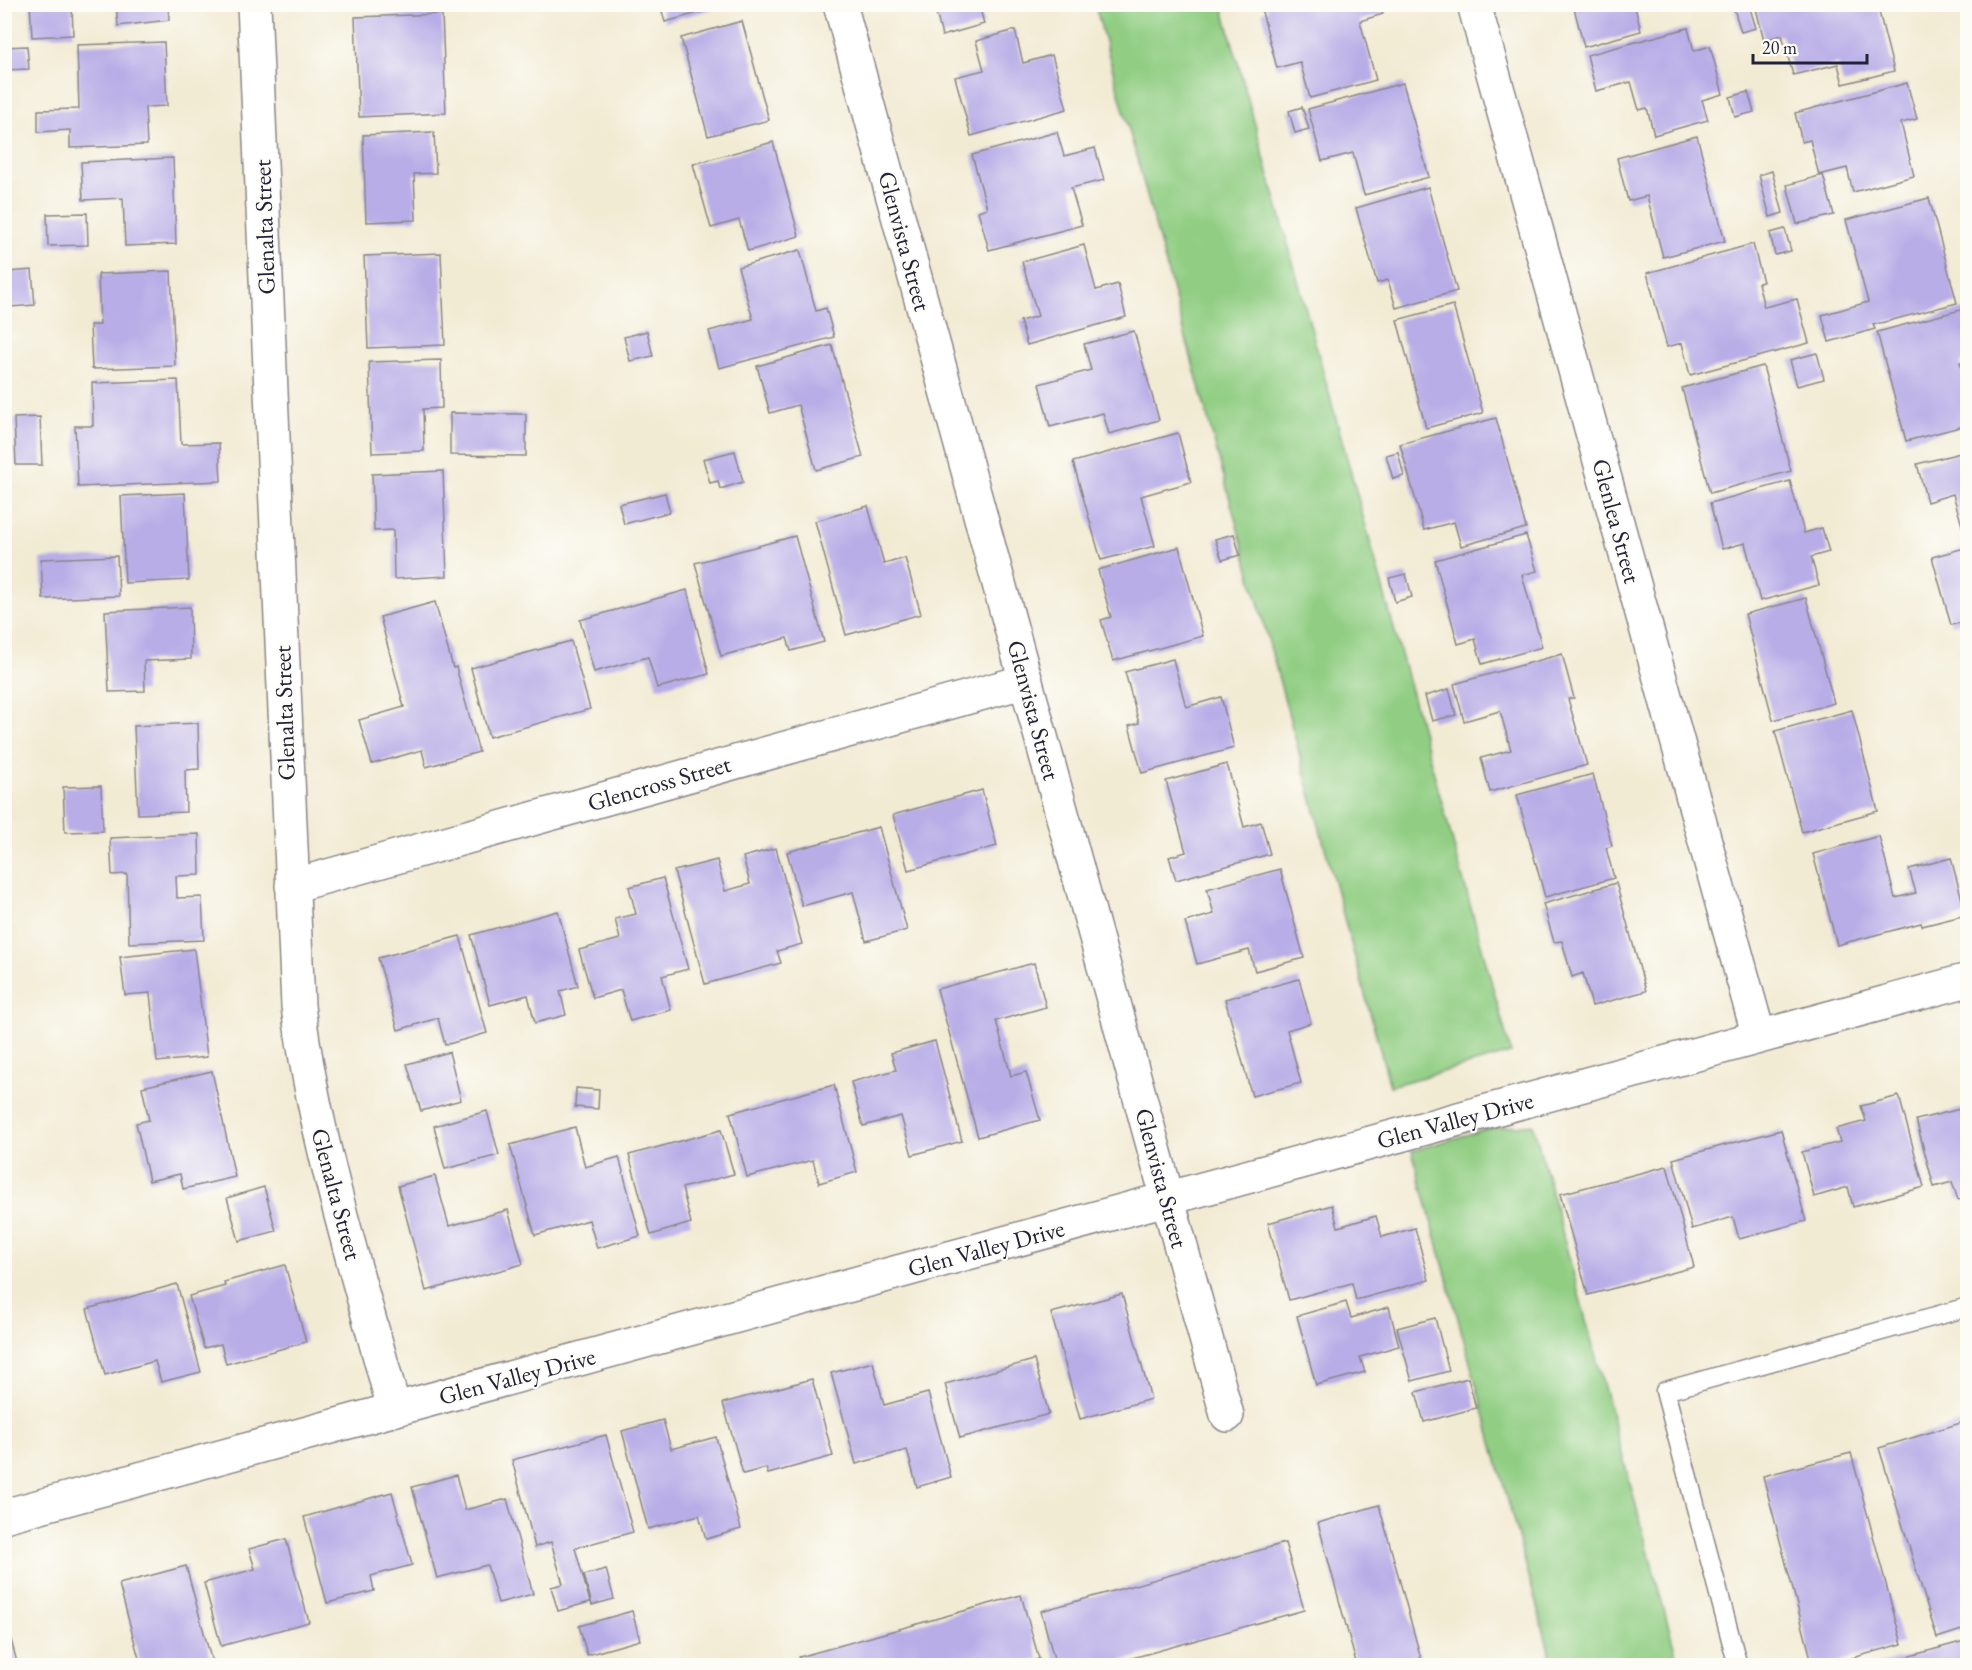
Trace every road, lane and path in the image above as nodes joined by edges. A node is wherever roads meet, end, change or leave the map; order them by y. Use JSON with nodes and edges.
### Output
{"nodes":[{"id":1,"x":254,"y":4,"type":"edge"},
{"id":2,"x":840,"y":4,"type":"edge"},
{"id":3,"x":1474,"y":4,"type":"edge"},
{"id":4,"x":1026,"y":681,"type":"junction"},
{"id":5,"x":292,"y":886,"type":"junction"},
{"id":6,"x":1968,"y":980,"type":"edge"},
{"id":7,"x":1759,"y":1037,"type":"junction"},
{"id":8,"x":1167,"y":1198,"type":"junction"},
{"id":9,"x":1968,"y":1307,"type":"edge"},
{"id":10,"x":394,"y":1410,"type":"junction"},
{"id":11,"x":1227,"y":1415,"type":"dead end"},
{"id":12,"x":4,"y":1516,"type":"edge"},
{"id":13,"x":1738,"y":1665,"type":"edge"}],
"edges":[{"from":1,"to":5,"type":"street","name":"Glenalta Street"},
{"from":2,"to":4,"type":"street","name":"Glenvista Street"},
{"from":3,"to":7,"type":"street","name":"Glenlea Street"},
{"from":4,"to":5,"type":"street","name":"Glencross Street"},
{"from":4,"to":8,"type":"street","name":"Glenvista Street"},
{"from":5,"to":10,"type":"street","name":"Glenalta Street"},
{"from":6,"to":7,"type":"street","name":"Glen Valley Drive"},
{"from":7,"to":8,"type":"street","name":"Glen Valley Drive"},
{"from":8,"to":10,"type":"street","name":"Glen Valley Drive"},
{"from":8,"to":11,"type":"street","name":"Glenvista Street"},
{"from":9,"to":13,"type":"lane"},
{"from":10,"to":12,"type":"street","name":"Glen Valley Drive"}]}
